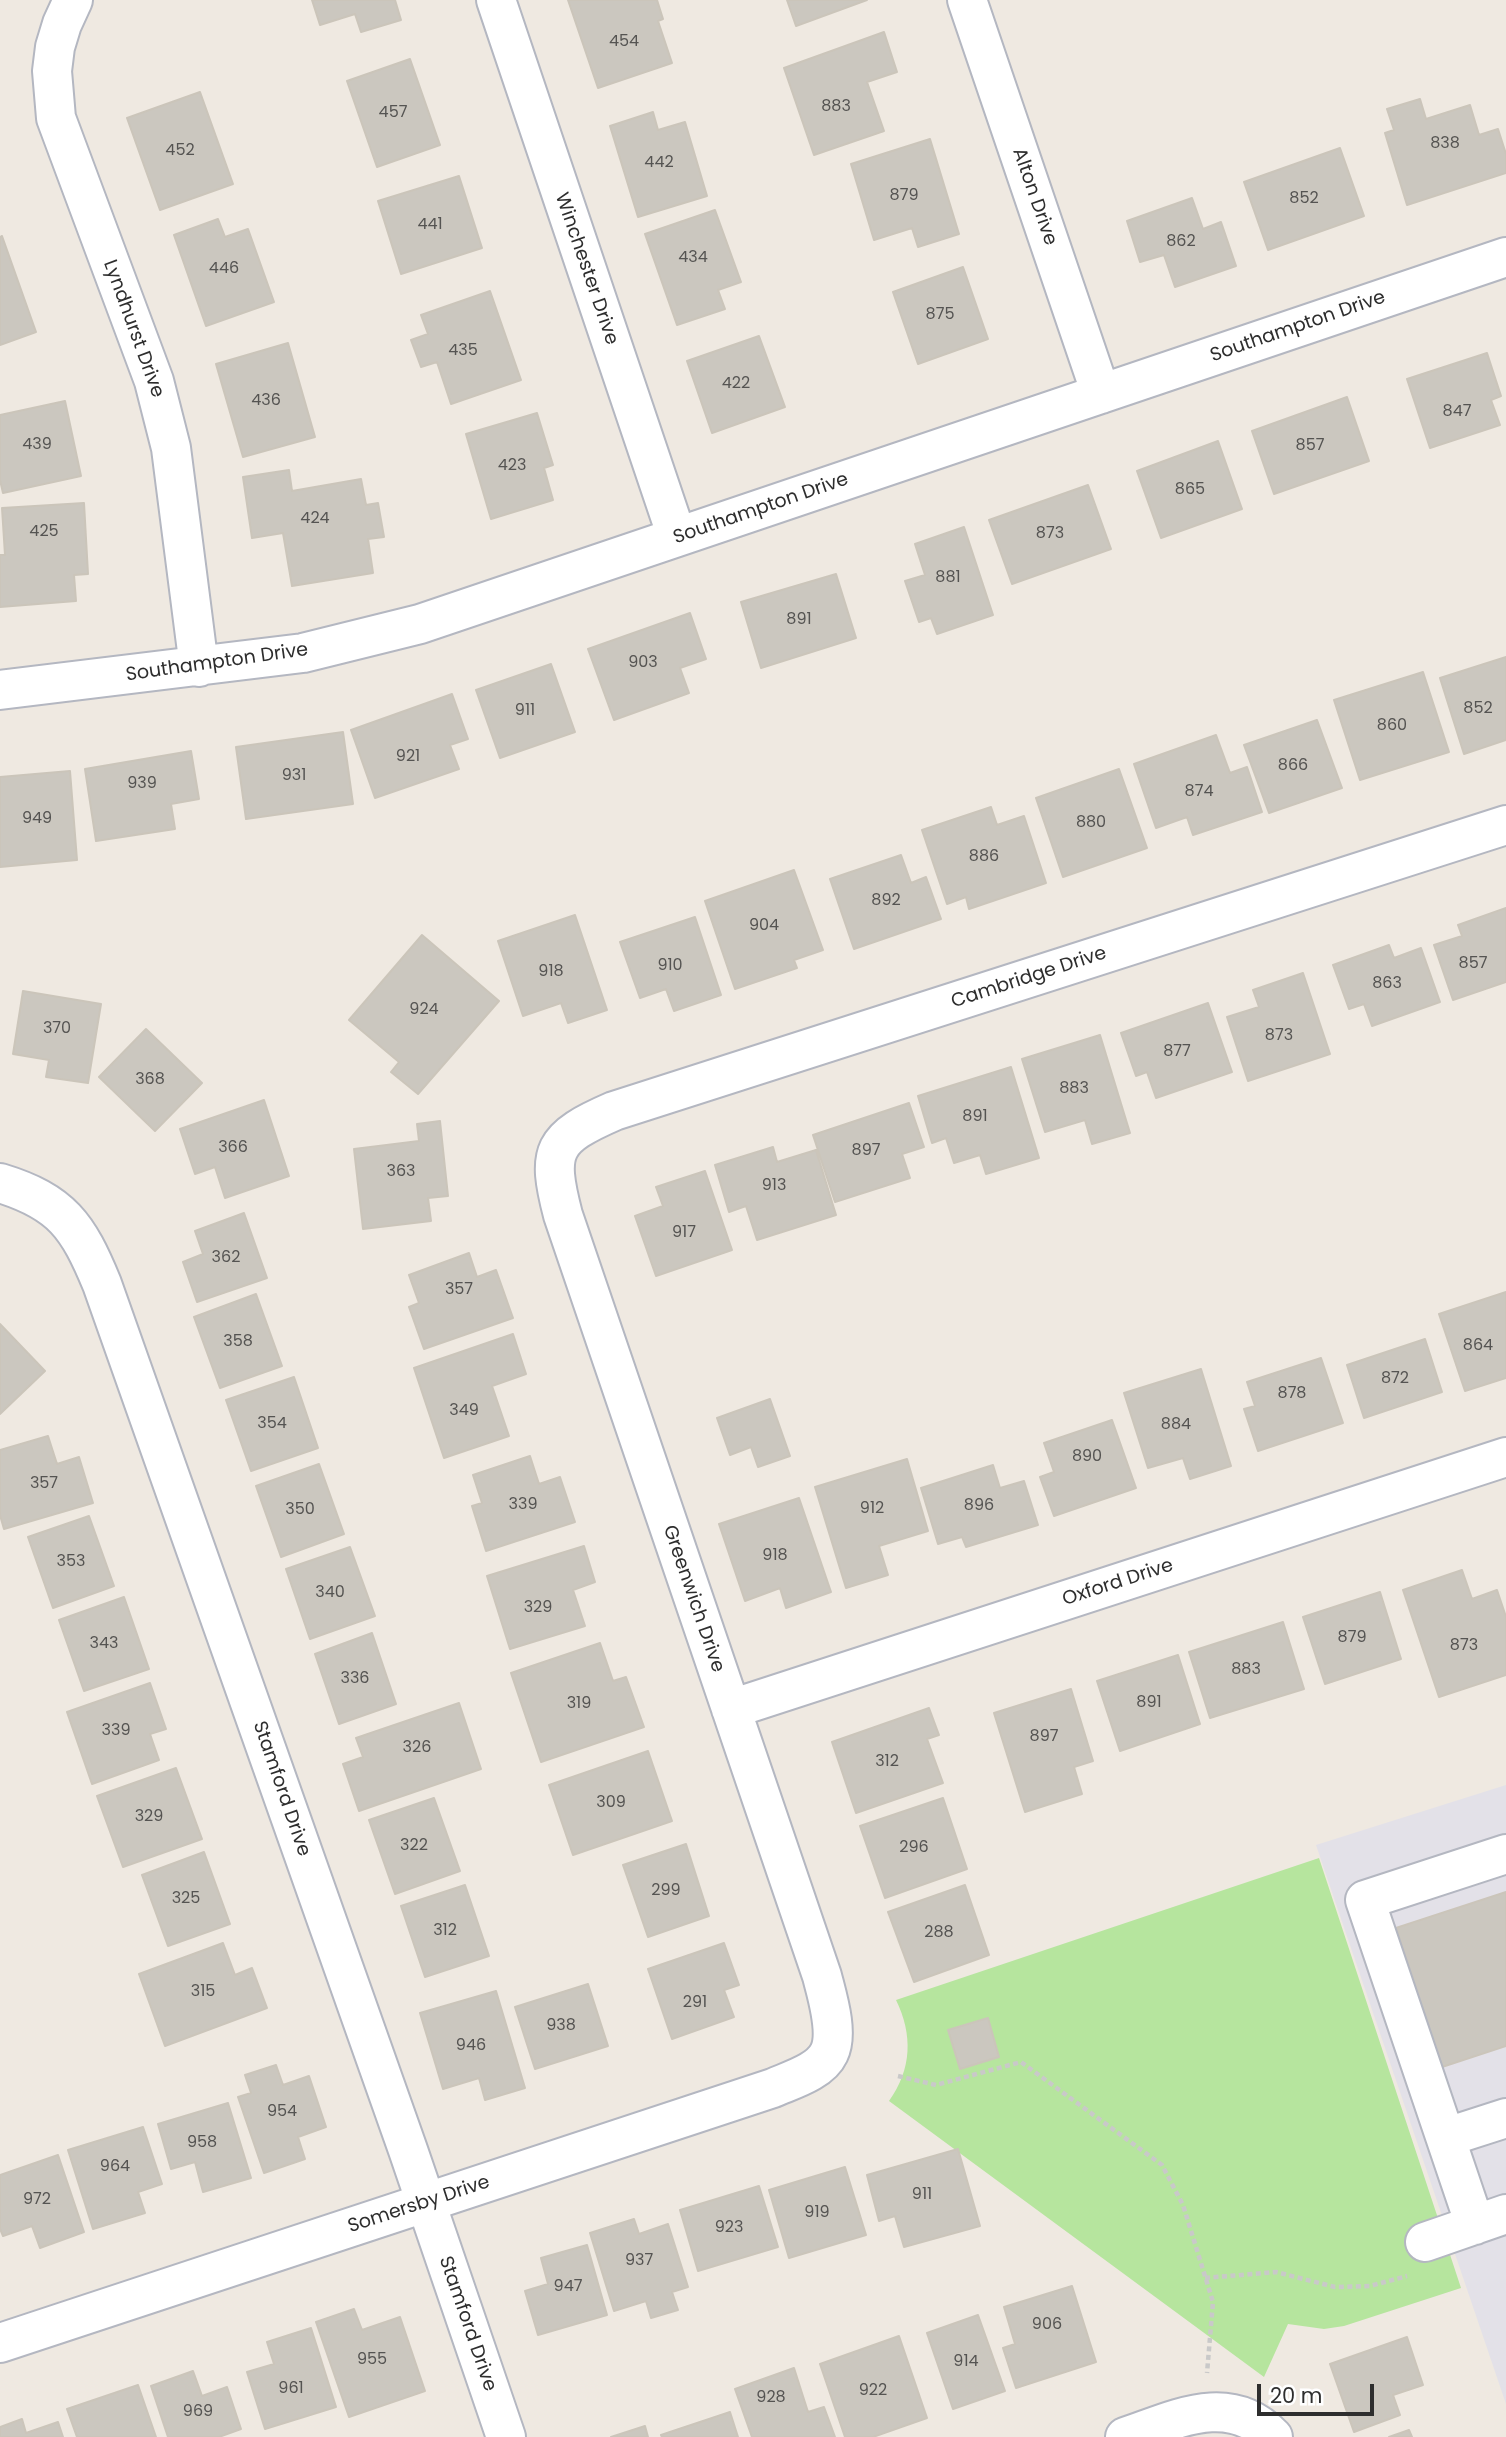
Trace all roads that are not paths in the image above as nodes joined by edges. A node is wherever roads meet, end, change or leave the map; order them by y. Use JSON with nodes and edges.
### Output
{"nodes":[{"id":1,"x":73,"y":0,"type":"edge"},
{"id":2,"x":495,"y":0,"type":"edge"},
{"id":3,"x":967,"y":0,"type":"edge"},
{"id":4,"x":1506,"y":257,"type":"edge"},
{"id":5,"x":1101,"y":394,"type":"junction"},
{"id":6,"x":677,"y":537,"type":"junction"},
{"id":7,"x":199,"y":667,"type":"junction"},
{"id":8,"x":0,"y":690,"type":"edge"},
{"id":9,"x":1506,"y":825,"type":"edge"},
{"id":10,"x":559,"y":1146,"type":"joint"},
{"id":11,"x":0,"y":1183,"type":"edge"},
{"id":12,"x":1506,"y":1457,"type":"edge"},
{"id":13,"x":731,"y":1709,"type":"junction"},
{"id":14,"x":1506,"y":1854,"type":"edge"},
{"id":15,"x":829,"y":2052,"type":"joint"},
{"id":16,"x":1506,"y":2118,"type":"edge"},
{"id":17,"x":1447,"y":2137,"type":"junction"},
{"id":18,"x":426,"y":2203,"type":"junction"},
{"id":19,"x":1490,"y":2220,"type":"edge"},
{"id":20,"x":1419,"y":2258,"type":"road end"},
{"id":21,"x":0,"y":2343,"type":"edge"},
{"id":22,"x":1260,"y":2427,"type":"edge"},
{"id":23,"x":506,"y":2437,"type":"edge"},
{"id":24,"x":1125,"y":2437,"type":"edge"}],
"edges":[{"from":1,"to":7,"type":"street","name":"Lyndhurst Drive"},
{"from":2,"to":6,"type":"street","name":"Winchester Drive"},
{"from":3,"to":5,"type":"street","name":"Alton Drive"},
{"from":4,"to":5,"type":"street","name":"Southampton Drive"},
{"from":5,"to":6,"type":"street","name":"Southampton Drive"},
{"from":6,"to":7,"type":"street","name":"Southampton Drive"},
{"from":7,"to":8,"type":"street","name":"Southampton Drive"},
{"from":9,"to":10,"type":"street","name":"Cambridge Drive"},
{"from":10,"to":13,"type":"street","name":"Greenwich Drive"},
{"from":11,"to":18,"type":"street","name":"Stamford Drive"},
{"from":12,"to":13,"type":"street","name":"Oxford Drive"},
{"from":13,"to":15,"type":"street","name":"Greenwich Drive"},
{"from":14,"to":17,"type":"street"},
{"from":15,"to":18,"type":"street","name":"Somersby Drive"},
{"from":16,"to":17,"type":"street"},
{"from":17,"to":19,"type":"street"},
{"from":18,"to":21,"type":"street","name":"Somersby Drive"},
{"from":18,"to":23,"type":"street","name":"Stamford Drive"},
{"from":19,"to":20,"type":"street"},
{"from":22,"to":24,"type":"street"}]}
